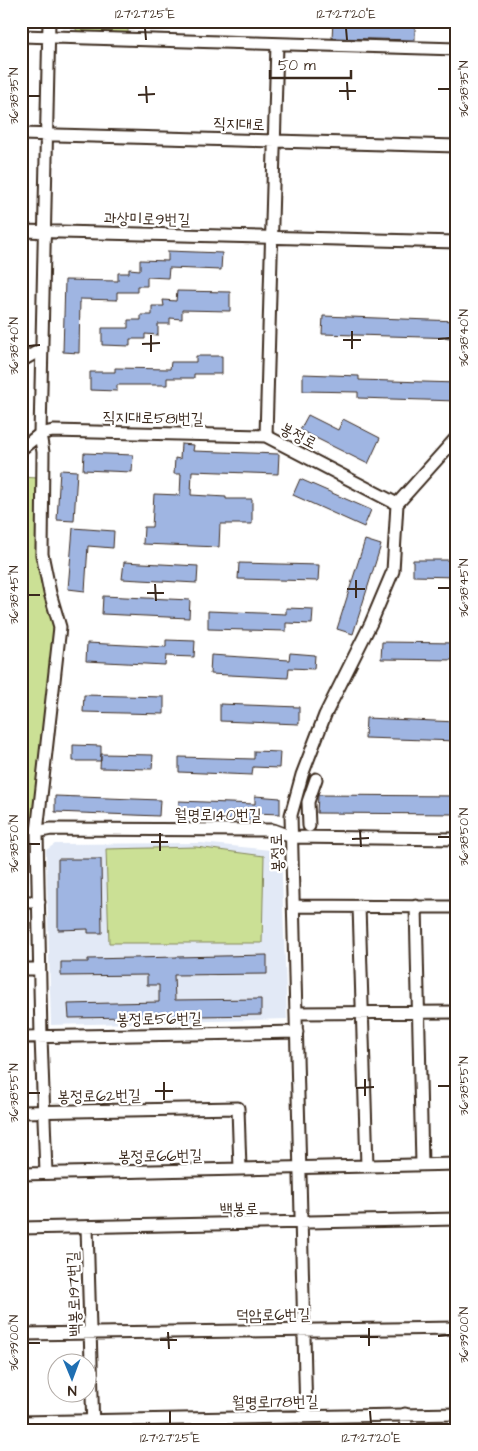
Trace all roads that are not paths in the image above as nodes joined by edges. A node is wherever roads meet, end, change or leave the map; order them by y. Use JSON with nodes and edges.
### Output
{"nodes":[{"id":1,"x":49,"y":21,"type":"edge"},
{"id":2,"x":21,"y":36,"type":"edge"},
{"id":3,"x":48,"y":37,"type":"junction"},
{"id":4,"x":277,"y":44,"type":"junction"},
{"id":5,"x":457,"y":49,"type":"edge"},
{"id":6,"x":21,"y":134,"type":"edge"},
{"id":7,"x":45,"y":134,"type":"junction"},
{"id":8,"x":273,"y":141,"type":"junction"},
{"id":9,"x":457,"y":146,"type":"edge"},
{"id":10,"x":21,"y":231,"type":"edge"},
{"id":11,"x":44,"y":232,"type":"junction"},
{"id":12,"x":272,"y":238,"type":"junction"},
{"id":13,"x":457,"y":242,"type":"edge"},
{"id":14,"x":42,"y":349,"type":"junction"},
{"id":15,"x":21,"y":361,"type":"edge"},
{"id":16,"x":40,"y":434,"type":"junction"},
{"id":17,"x":266,"y":436,"type":"junction"},
{"id":18,"x":457,"y":437,"type":"edge"},
{"id":19,"x":21,"y":449,"type":"edge"},
{"id":20,"x":397,"y":504,"type":"junction"},
{"id":21,"x":316,"y":779,"type":"dead end"},
{"id":22,"x":309,"y":826,"type":"dead end"},
{"id":23,"x":37,"y":832,"type":"junction"},
{"id":24,"x":292,"y":837,"type":"junction"},
{"id":25,"x":457,"y":839,"type":"edge"},
{"id":26,"x":21,"y":902,"type":"edge"},
{"id":27,"x":39,"y":902,"type":"junction"},
{"id":28,"x":294,"y":906,"type":"junction"},
{"id":29,"x":359,"y":906,"type":"junction"},
{"id":30,"x":416,"y":906,"type":"junction"},
{"id":31,"x":457,"y":907,"type":"edge"},
{"id":32,"x":21,"y":969,"type":"edge"},
{"id":33,"x":40,"y":969,"type":"junction"},
{"id":34,"x":362,"y":1012,"type":"junction"},
{"id":35,"x":418,"y":1012,"type":"junction"},
{"id":36,"x":457,"y":1012,"type":"edge"},
{"id":37,"x":296,"y":1013,"type":"junction"},
{"id":38,"x":297,"y":1032,"type":"junction"},
{"id":39,"x":40,"y":1036,"type":"junction"},
{"id":40,"x":21,"y":1037,"type":"edge"},
{"id":41,"x":21,"y":1112,"type":"edge"},
{"id":42,"x":44,"y":1112,"type":"junction"},
{"id":43,"x":457,"y":1164,"type":"edge"},
{"id":44,"x":422,"y":1165,"type":"junction"},
{"id":45,"x":367,"y":1166,"type":"junction"},
{"id":46,"x":300,"y":1168,"type":"junction"},
{"id":47,"x":240,"y":1169,"type":"junction"},
{"id":48,"x":46,"y":1173,"type":"junction"},
{"id":49,"x":21,"y":1174,"type":"edge"},
{"id":50,"x":457,"y":1219,"type":"edge"},
{"id":51,"x":301,"y":1223,"type":"junction"},
{"id":52,"x":87,"y":1227,"type":"junction"},
{"id":53,"x":21,"y":1228,"type":"edge"},
{"id":54,"x":457,"y":1328,"type":"edge"},
{"id":55,"x":303,"y":1330,"type":"junction"},
{"id":56,"x":90,"y":1333,"type":"junction"},
{"id":57,"x":21,"y":1334,"type":"edge"},
{"id":58,"x":405,"y":1414,"type":"junction"},
{"id":59,"x":457,"y":1414,"type":"edge"},
{"id":60,"x":306,"y":1416,"type":"junction"},
{"id":61,"x":21,"y":1422,"type":"edge"},
{"id":62,"x":196,"y":1424,"type":"edge"},
{"id":63,"x":93,"y":1425,"type":"edge"},
{"id":64,"x":406,"y":1430,"type":"edge"}],
"edges":[{"from":1,"to":3,"type":"street"},
{"from":2,"to":3,"type":"street"},
{"from":3,"to":4,"type":"street"},
{"from":3,"to":7,"type":"street"},
{"from":4,"to":5,"type":"street"},
{"from":4,"to":8,"type":"street"},
{"from":6,"to":7,"type":"street","name":"직지대로"},
{"from":7,"to":8,"type":"street","name":"직지대로"},
{"from":7,"to":11,"type":"street"},
{"from":8,"to":9,"type":"street","name":"직지대로"},
{"from":8,"to":12,"type":"street"},
{"from":10,"to":11,"type":"street","name":"과상미로9번길"},
{"from":11,"to":12,"type":"street","name":"과상미로9번길"},
{"from":11,"to":14,"type":"street"},
{"from":12,"to":13,"type":"street","name":"과상미로9번길"},
{"from":12,"to":17,"type":"street"},
{"from":14,"to":15,"type":"street"},
{"from":14,"to":16,"type":"street"},
{"from":16,"to":17,"type":"street","name":"직지대로581번길"},
{"from":16,"to":19,"type":"street"},
{"from":16,"to":23,"type":"street"},
{"from":17,"to":20,"type":"street","name":"봉정로"},
{"from":18,"to":20,"type":"street"},
{"from":20,"to":24,"type":"street","name":"봉정로"},
{"from":21,"to":22,"type":"street"},
{"from":23,"to":24,"type":"street","name":"월명로140번길"},
{"from":23,"to":27,"type":"street"},
{"from":24,"to":25,"type":"street","name":"월명로140번길"},
{"from":24,"to":28,"type":"street","name":"봉정로"},
{"from":26,"to":27,"type":"street"},
{"from":27,"to":33,"type":"street"},
{"from":28,"to":29,"type":"street"},
{"from":28,"to":37,"type":"street","name":"봉정로"},
{"from":29,"to":30,"type":"street"},
{"from":29,"to":34,"type":"street"},
{"from":30,"to":31,"type":"street"},
{"from":30,"to":35,"type":"street"},
{"from":32,"to":33,"type":"street"},
{"from":33,"to":39,"type":"street"},
{"from":34,"to":35,"type":"street"},
{"from":34,"to":37,"type":"street"},
{"from":34,"to":45,"type":"street"},
{"from":35,"to":36,"type":"street"},
{"from":35,"to":44,"type":"street"},
{"from":37,"to":38,"type":"street","name":"봉정로"},
{"from":38,"to":39,"type":"street","name":"봉정로56번길"},
{"from":38,"to":46,"type":"street","name":"봉정로"},
{"from":39,"to":40,"type":"street","name":"봉정로56번길"},
{"from":39,"to":42,"type":"street"},
{"from":41,"to":42,"type":"street","name":"봉정로62번길"},
{"from":42,"to":47,"type":"street","name":"봉정로62번길"},
{"from":42,"to":48,"type":"street"},
{"from":43,"to":44,"type":"street","name":"봉정로66번길"},
{"from":44,"to":45,"type":"street","name":"봉정로66번길"},
{"from":45,"to":46,"type":"street","name":"봉정로66번길"},
{"from":46,"to":47,"type":"street","name":"봉정로66번길"},
{"from":46,"to":51,"type":"street","name":"봉정로"},
{"from":47,"to":48,"type":"street","name":"봉정로66번길"},
{"from":48,"to":49,"type":"street","name":"봉정로66번길"},
{"from":50,"to":51,"type":"street","name":"백봉로"},
{"from":51,"to":52,"type":"street","name":"백봉로"},
{"from":51,"to":55,"type":"street","name":"봉정로"},
{"from":52,"to":53,"type":"street","name":"백봉로"},
{"from":52,"to":56,"type":"street","name":"백봉로197번길"},
{"from":54,"to":55,"type":"street","name":"덕암로6번길"},
{"from":55,"to":56,"type":"street","name":"덕암로6번길"},
{"from":55,"to":60,"type":"street","name":"봉정로"},
{"from":56,"to":57,"type":"street","name":"덕암로6번길"},
{"from":56,"to":63,"type":"street","name":"백봉로197번길"},
{"from":58,"to":59,"type":"street","name":"월명로178번길"},
{"from":58,"to":60,"type":"street","name":"월명로178번길"},
{"from":58,"to":64,"type":"street"},
{"from":60,"to":62,"type":"street","name":"월명로178번길"},
{"from":61,"to":63,"type":"street","name":"월명로178번길"},
{"from":62,"to":63,"type":"street","name":"월명로178번길"}]}
